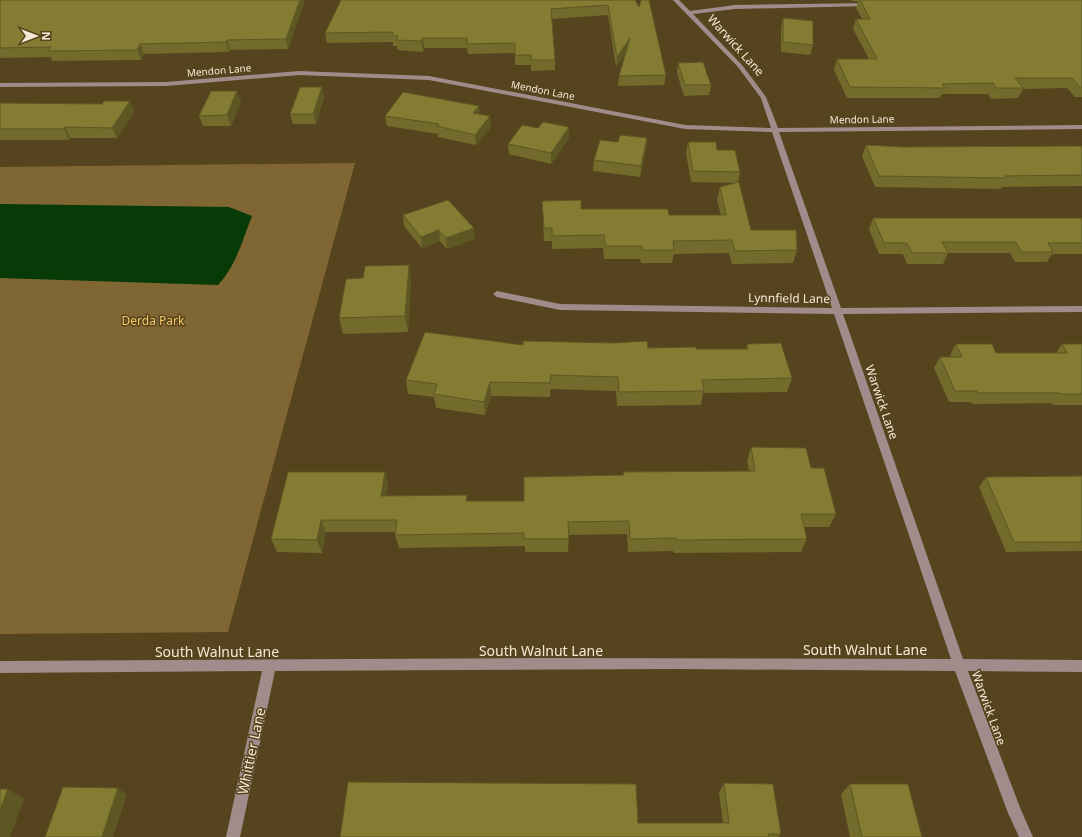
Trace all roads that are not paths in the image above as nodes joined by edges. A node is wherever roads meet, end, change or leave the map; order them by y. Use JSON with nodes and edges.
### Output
{"nodes":[{"id":1,"x":676,"y":0,"type":"edge"},
{"id":2,"x":874,"y":4,"type":"edge"},
{"id":3,"x":690,"y":13,"type":"junction"},
{"id":4,"x":0,"y":85,"type":"edge"},
{"id":5,"x":1082,"y":127,"type":"edge"},
{"id":6,"x":775,"y":130,"type":"junction"},
{"id":7,"x":497,"y":294,"type":"dead end"},
{"id":8,"x":1082,"y":309,"type":"edge"},
{"id":9,"x":836,"y":311,"type":"junction"},
{"id":10,"x":959,"y":664,"type":"junction"},
{"id":11,"x":270,"y":665,"type":"junction"},
{"id":12,"x":1082,"y":666,"type":"edge"},
{"id":13,"x":0,"y":668,"type":"edge"},
{"id":14,"x":233,"y":837,"type":"edge"},
{"id":15,"x":1026,"y":837,"type":"edge"}],
"edges":[{"from":1,"to":3,"type":"street","name":"Warwick Lane"},
{"from":2,"to":3,"type":"street"},
{"from":3,"to":6,"type":"street","name":"Warwick Lane"},
{"from":4,"to":6,"type":"street","name":"Mendon Lane"},
{"from":5,"to":6,"type":"street","name":"Mendon Lane"},
{"from":6,"to":9,"type":"street","name":"Warwick Lane"},
{"from":7,"to":9,"type":"street","name":"Lynnfield Lane"},
{"from":8,"to":9,"type":"street","name":"Lynnfield Lane"},
{"from":9,"to":10,"type":"street","name":"Warwick Lane"},
{"from":10,"to":11,"type":"street","name":"South Walnut Lane"},
{"from":10,"to":12,"type":"street","name":"South Walnut Lane"},
{"from":10,"to":15,"type":"street","name":"Warwick Lane"},
{"from":11,"to":13,"type":"street","name":"South Walnut Lane"},
{"from":11,"to":14,"type":"street","name":"Whittier Lane"}]}
